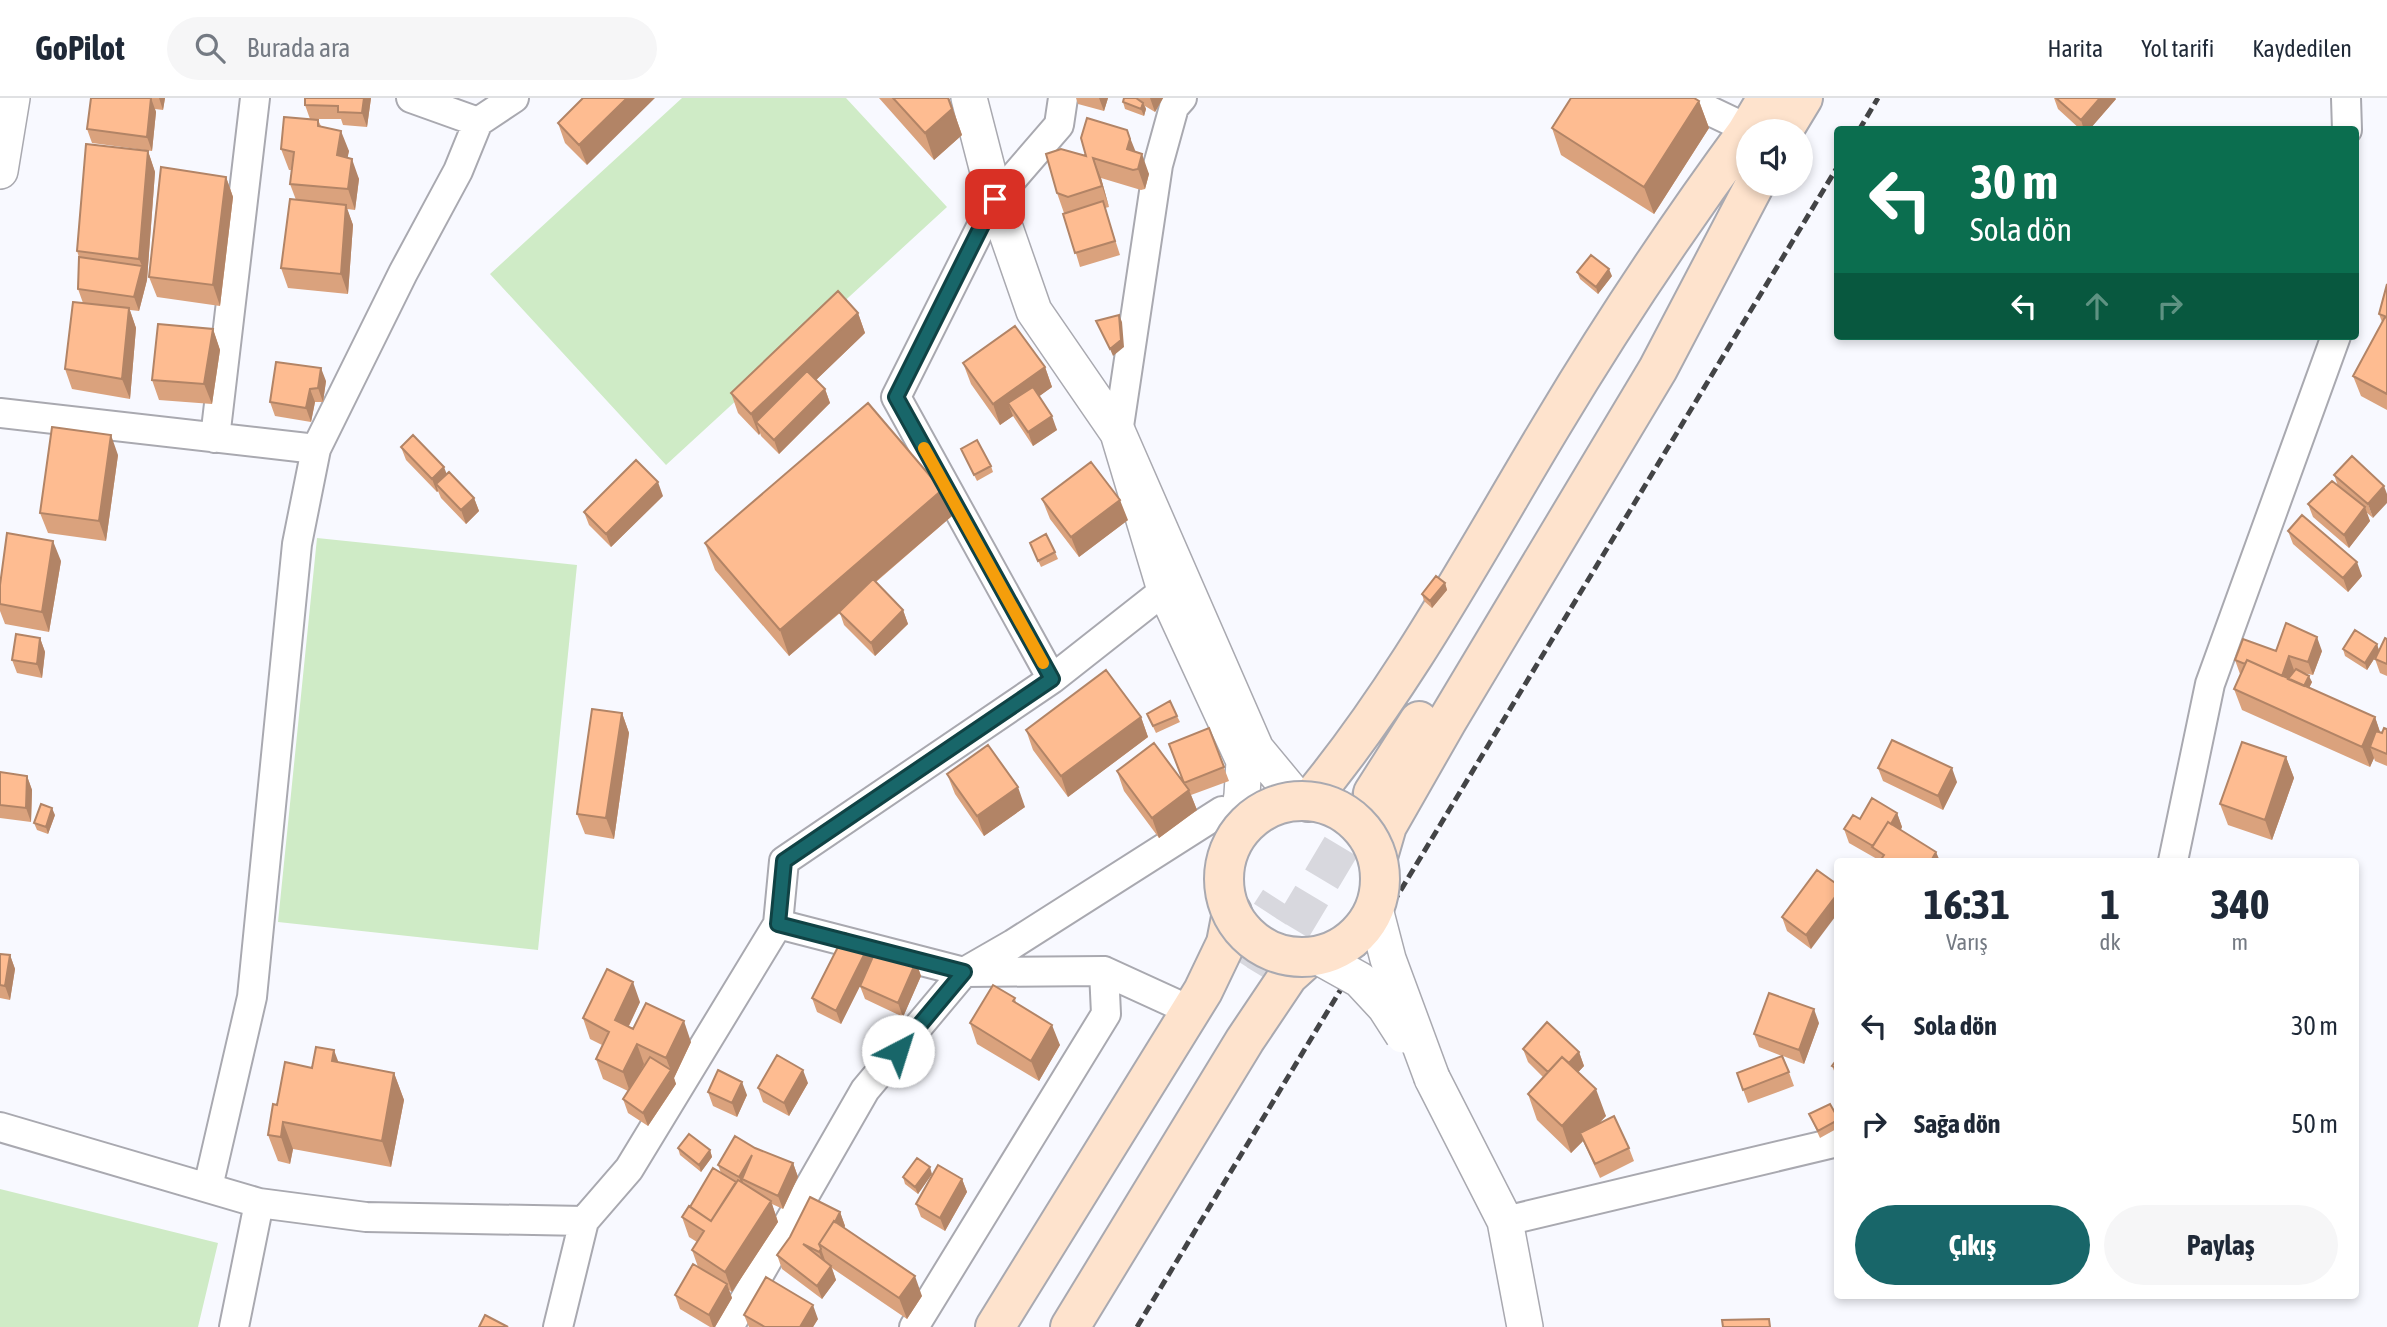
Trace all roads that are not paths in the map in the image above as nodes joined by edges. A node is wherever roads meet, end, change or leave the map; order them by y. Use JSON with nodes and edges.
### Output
{"nodes":[{"id":1,"x":12,"y":98,"type":"edge"},
{"id":2,"x":255,"y":98,"type":"edge"},
{"id":3,"x":411,"y":98,"type":"edge"},
{"id":4,"x":514,"y":98,"type":"edge"},
{"id":5,"x":969,"y":98,"type":"edge"},
{"id":6,"x":1063,"y":98,"type":"edge"},
{"id":7,"x":1182,"y":98,"type":"edge"},
{"id":8,"x":1683,"y":98,"type":"edge"},
{"id":9,"x":1803,"y":98,"type":"edge"},
{"id":10,"x":2346,"y":98,"type":"edge"},
{"id":11,"x":1753,"y":119,"type":"edge"},
{"id":12,"x":1768,"y":119,"type":"edge"},
{"id":13,"x":478,"y":122,"type":"junction"},
{"id":14,"x":2347,"y":126,"type":"edge"},
{"id":15,"x":1736,"y":155,"type":"edge"},
{"id":16,"x":0,"y":165,"type":"edge"},
{"id":17,"x":1736,"y":166,"type":"edge"},
{"id":18,"x":1746,"y":196,"type":"edge"},
{"id":19,"x":1747,"y":196,"type":"edge"},
{"id":20,"x":995,"y":199,"type":"junction"},
{"id":21,"x":2335,"y":340,"type":"edge"},
{"id":22,"x":0,"y":413,"type":"edge"},
{"id":23,"x":1118,"y":433,"type":"junction"},
{"id":24,"x":215,"y":438,"type":"junction"},
{"id":25,"x":316,"y":449,"type":"junction"},
{"id":26,"x":1165,"y":590,"type":"junction"},
{"id":27,"x":1196,"y":634,"type":"junction"},
{"id":28,"x":1052,"y":679,"type":"junction"},
{"id":29,"x":1303,"y":802,"type":"junction"},
{"id":30,"x":1229,"y":825,"type":"junction"},
{"id":31,"x":1378,"y":857,"type":"junction"},
{"id":32,"x":2174,"y":858,"type":"edge"},
{"id":33,"x":1375,"y":909,"type":"junction"},
{"id":34,"x":1231,"y":912,"type":"junction"},
{"id":35,"x":778,"y":924,"type":"junction"},
{"id":36,"x":1313,"y":956,"type":"junction"},
{"id":37,"x":1104,"y":971,"type":"junction"},
{"id":38,"x":964,"y":972,"type":"junction"},
{"id":39,"x":1188,"y":997,"type":"junction"},
{"id":40,"x":1432,"y":1078,"type":"junction"},
{"id":41,"x":0,"y":1127,"type":"edge"},
{"id":42,"x":1834,"y":1143,"type":"edge"},
{"id":43,"x":208,"y":1187,"type":"junction"},
{"id":44,"x":259,"y":1203,"type":"junction"},
{"id":45,"x":584,"y":1221,"type":"junction"},
{"id":46,"x":1505,"y":1221,"type":"junction"},
{"id":47,"x":234,"y":1327,"type":"edge"},
{"id":48,"x":558,"y":1327,"type":"edge"},
{"id":49,"x":729,"y":1327,"type":"edge"},
{"id":50,"x":914,"y":1327,"type":"edge"},
{"id":51,"x":995,"y":1327,"type":"edge"},
{"id":52,"x":1021,"y":1327,"type":"edge"},
{"id":53,"x":1044,"y":1327,"type":"edge"},
{"id":54,"x":1070,"y":1327,"type":"edge"},
{"id":55,"x":1525,"y":1327,"type":"edge"}],
"edges":[{"from":1,"to":16,"type":"street"},
{"from":2,"to":24,"type":"street"},
{"from":3,"to":13,"type":"street"},
{"from":4,"to":13,"type":"street"},
{"from":5,"to":20,"type":"street"},
{"from":6,"to":20,"type":"street"},
{"from":7,"to":23,"type":"street"},
{"from":8,"to":11,"type":"street"},
{"from":9,"to":12,"type":"main road"},
{"from":10,"to":14,"type":"street"},
{"from":13,"to":25,"type":"street"},
{"from":15,"to":29,"type":"main road"},
{"from":17,"to":18,"type":"main road"},
{"from":19,"to":31,"type":"main road"},
{"from":20,"to":23,"type":"street"},
{"from":20,"to":28,"type":"street"},
{"from":21,"to":32,"type":"street"},
{"from":22,"to":24,"type":"street"},
{"from":23,"to":26,"type":"street"},
{"from":23,"to":27,"type":"street"},
{"from":24,"to":25,"type":"street"},
{"from":25,"to":43,"type":"street"},
{"from":26,"to":27,"type":"street"},
{"from":26,"to":28,"type":"street"},
{"from":27,"to":29,"type":"street"},
{"from":27,"to":30,"type":"street"},
{"from":28,"to":35,"type":"street"},
{"from":29,"to":30,"type":"main road","bridge":true},
{"from":29,"to":31,"type":"main road","bridge":true},
{"from":30,"to":34,"type":"main road","bridge":true},
{"from":30,"to":38,"type":"street"},
{"from":31,"to":33,"type":"main road","bridge":true},
{"from":33,"to":36,"type":"main road","bridge":true},
{"from":33,"to":40,"type":"street","bridge":true},
{"from":34,"to":36,"type":"main road","bridge":true},
{"from":34,"to":39,"type":"main road"},
{"from":35,"to":38,"type":"street"},
{"from":35,"to":45,"type":"street"},
{"from":36,"to":40,"type":"street","bridge":true},
{"from":36,"to":54,"type":"main road"},
{"from":37,"to":38,"type":"street"},
{"from":37,"to":39,"type":"street"},
{"from":37,"to":50,"type":"street"},
{"from":38,"to":49,"type":"street"},
{"from":39,"to":51,"type":"main road"},
{"from":40,"to":46,"type":"street"},
{"from":41,"to":43,"type":"street"},
{"from":42,"to":46,"type":"street"},
{"from":43,"to":44,"type":"street"},
{"from":44,"to":45,"type":"street"},
{"from":44,"to":47,"type":"street"},
{"from":45,"to":48,"type":"street"},
{"from":46,"to":55,"type":"street"},
{"from":52,"to":53,"type":"main road"}]}
